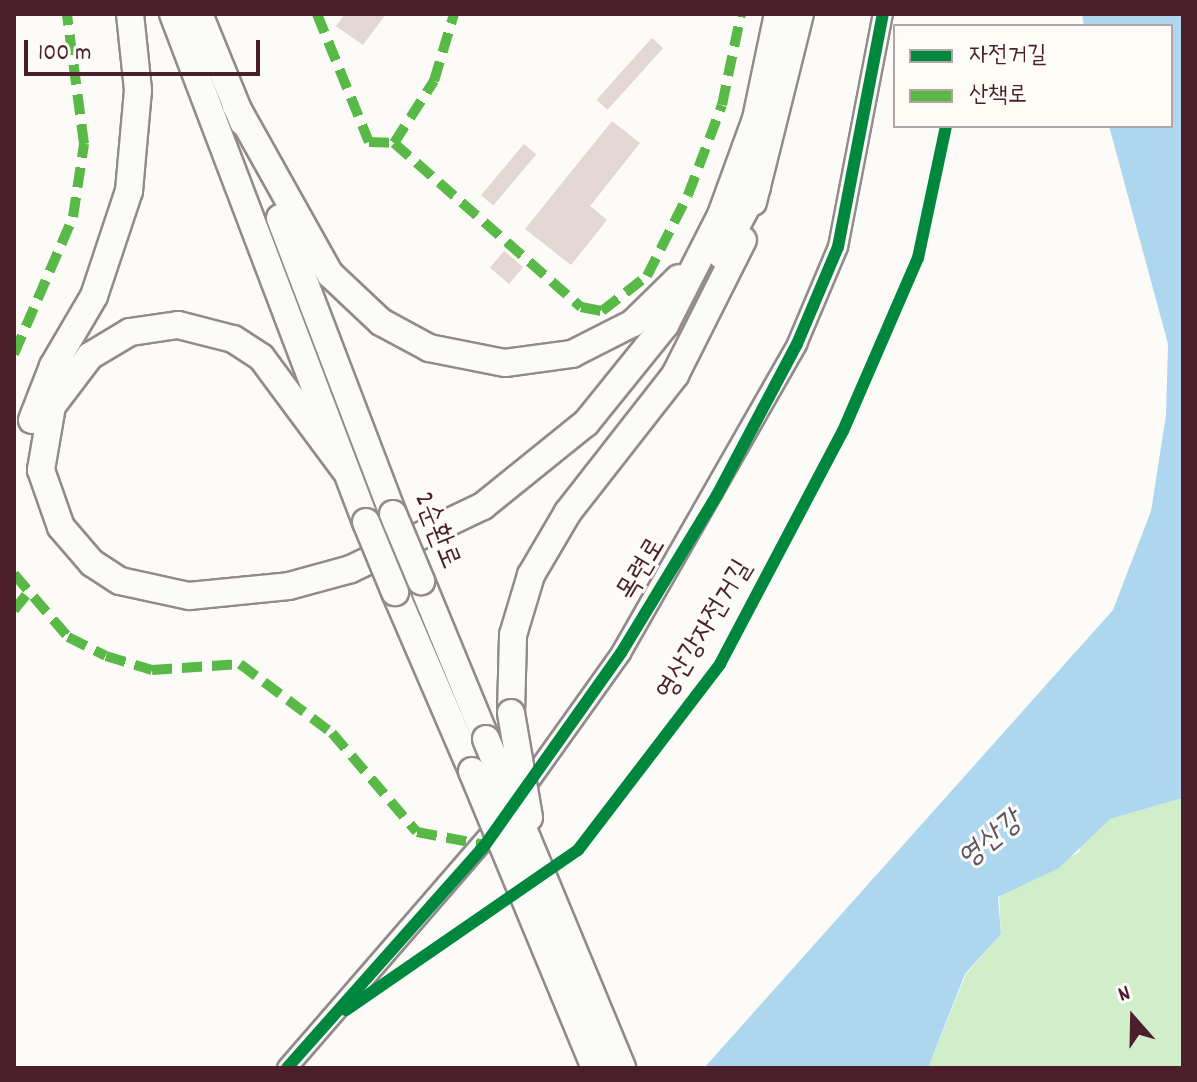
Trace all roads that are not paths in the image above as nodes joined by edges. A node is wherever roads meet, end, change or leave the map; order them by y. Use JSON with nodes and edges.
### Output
{"nodes":[{"id":1,"x":130,"y":14,"type":"edge"},
{"id":2,"x":173,"y":14,"type":"edge"},
{"id":3,"x":199,"y":14,"type":"edge"},
{"id":4,"x":778,"y":14,"type":"edge"},
{"id":5,"x":800,"y":14,"type":"edge"},
{"id":6,"x":883,"y":14,"type":"edge"},
{"id":7,"x":236,"y":106,"type":"junction"},
{"id":8,"x":757,"y":187,"type":"junction"},
{"id":9,"x":721,"y":215,"type":"junction"},
{"id":10,"x":345,"y":470,"type":"junction"},
{"id":11,"x":535,"y":856,"type":"junction"},
{"id":12,"x":287,"y":1068,"type":"edge"},
{"id":13,"x":595,"y":1068,"type":"edge"},
{"id":14,"x":622,"y":1068,"type":"edge"}],
"edges":[{"from":1,"to":8,"type":"highway"},
{"from":2,"to":10,"type":"highway"},
{"from":3,"to":7,"type":"highway","name":"2순환로"},
{"from":4,"to":9,"type":"highway"},
{"from":5,"to":8,"type":"highway"},
{"from":6,"to":12,"type":"street","name":"목련로"},
{"from":7,"to":9,"type":"highway"},
{"from":7,"to":11,"type":"highway","name":"2순환로","bridge":true},
{"from":8,"to":11,"type":"highway","bridge":true},
{"from":9,"to":10,"type":"highway"},
{"from":10,"to":13,"type":"highway","bridge":true},
{"from":11,"to":14,"type":"highway","name":"2순환로","bridge":true}]}
